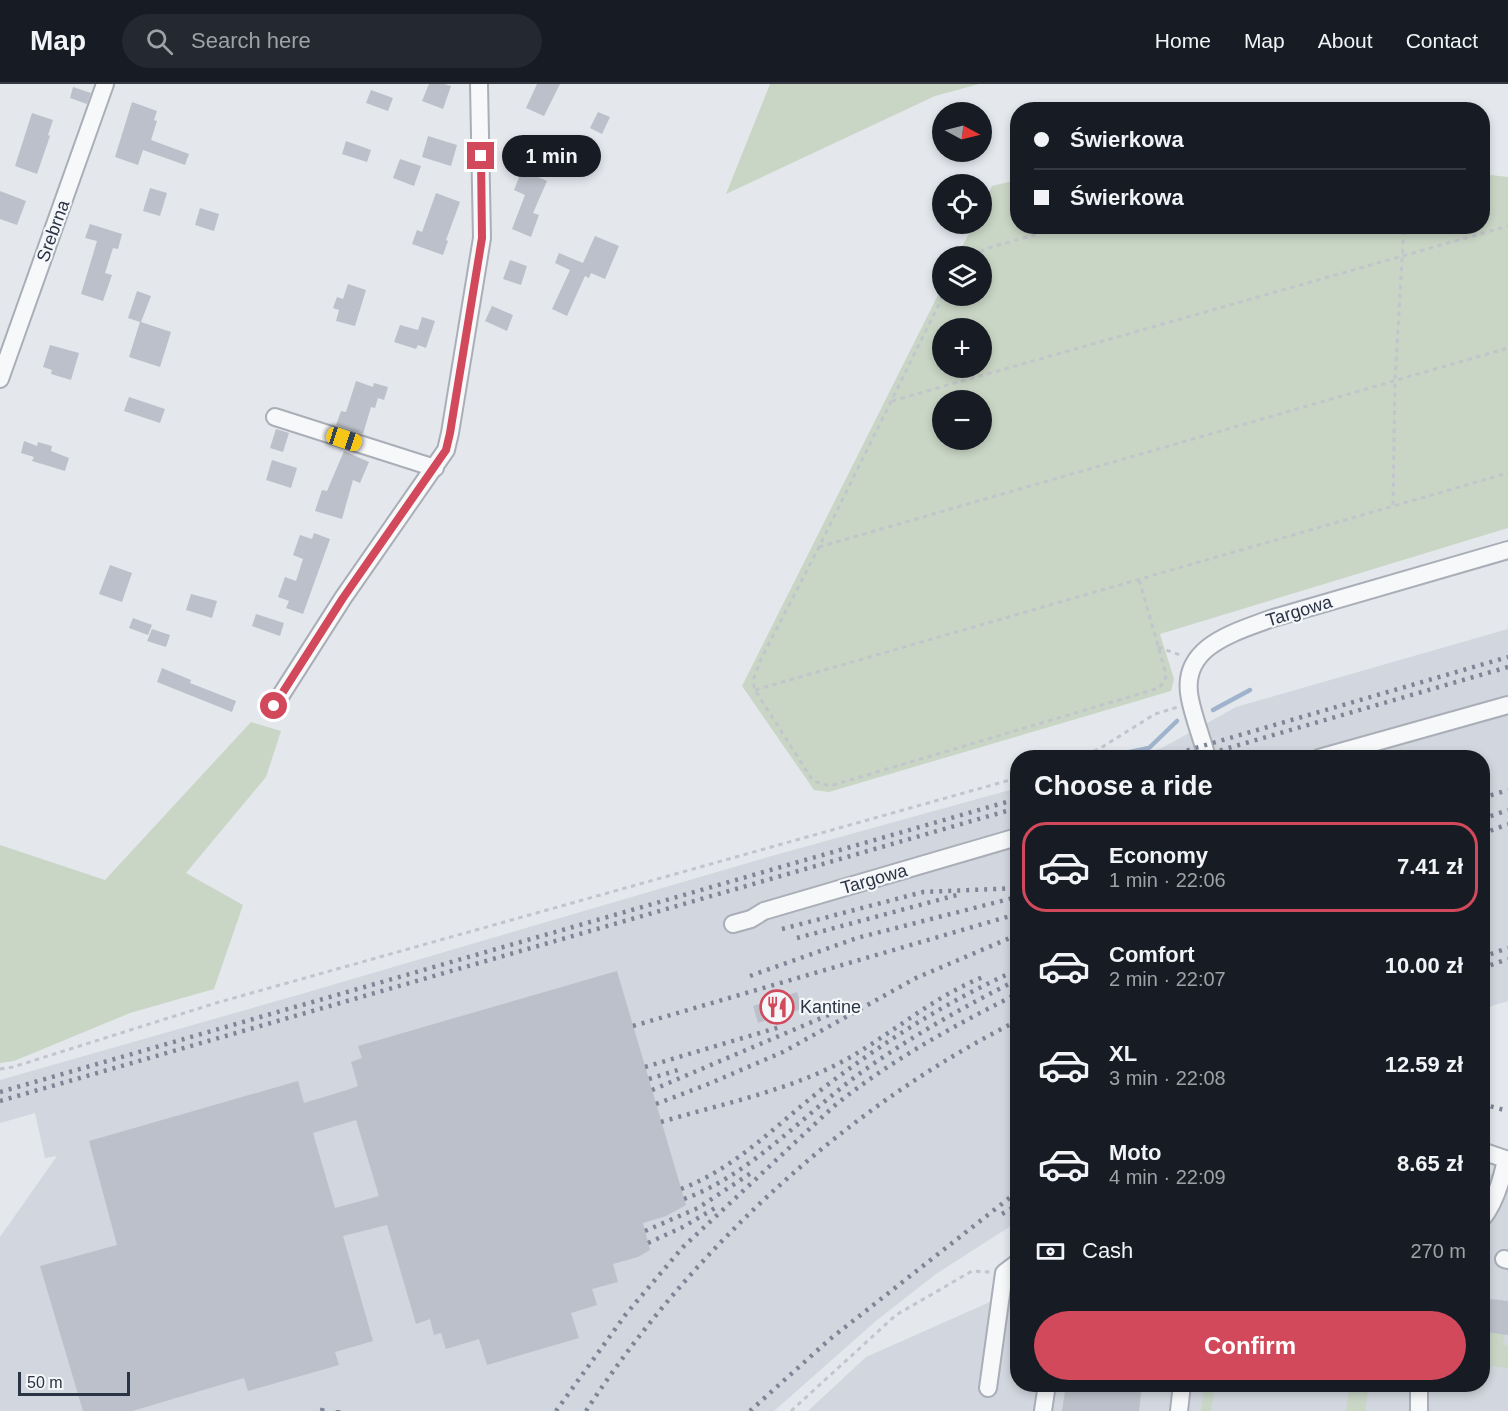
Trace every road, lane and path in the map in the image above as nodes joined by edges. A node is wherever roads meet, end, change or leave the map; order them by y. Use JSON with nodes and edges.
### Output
{"nodes":[{"id":1,"x":105,"y":84,"type":"edge"},
{"id":2,"x":479,"y":84,"type":"edge"},
{"id":3,"x":1508,"y":225,"type":"edge"},
{"id":4,"x":1490,"y":230,"type":"edge"},
{"id":5,"x":1038,"y":234,"type":"edge"},
{"id":6,"x":1403,"y":234,"type":"edge"},
{"id":7,"x":1476,"y":234,"type":"edge"},
{"id":8,"x":992,"y":247,"type":"edge"},
{"id":9,"x":1402,"y":255,"type":"junction"},
{"id":10,"x":938,"y":306,"type":"edge"},
{"id":11,"x":1508,"y":348,"type":"edge"},
{"id":12,"x":0,"y":379,"type":"edge"},
{"id":13,"x":1395,"y":381,"type":"junction"},
{"id":14,"x":891,"y":401,"type":"junction"},
{"id":15,"x":275,"y":417,"type":"dead end"},
{"id":16,"x":435,"y":468,"type":"junction"},
{"id":17,"x":1508,"y":472,"type":"edge"},
{"id":18,"x":1393,"y":505,"type":"junction"},
{"id":19,"x":819,"y":547,"type":"junction"},
{"id":20,"x":1508,"y":550,"type":"edge"},
{"id":21,"x":1139,"y":579,"type":"junction"},
{"id":22,"x":1157,"y":646,"type":"junction"},
{"id":23,"x":1194,"y":664,"type":"junction"},
{"id":24,"x":755,"y":690,"type":"junction"},
{"id":25,"x":1191,"y":704,"type":"junction"},
{"id":26,"x":1508,"y":705,"type":"edge"},
{"id":27,"x":274,"y":706,"type":"dead end"},
{"id":28,"x":1098,"y":750,"type":"edge"},
{"id":29,"x":1205,"y":750,"type":"edge"},
{"id":30,"x":1348,"y":750,"type":"edge"},
{"id":31,"x":1010,"y":780,"type":"edge"},
{"id":32,"x":1010,"y":839,"type":"edge"},
{"id":33,"x":733,"y":924,"type":"dead end"},
{"id":34,"x":0,"y":1069,"type":"edge"},
{"id":35,"x":1490,"y":1154,"type":"edge"},
{"id":36,"x":1507,"y":1160,"type":"edge"},
{"id":37,"x":1490,"y":1205,"type":"edge"},
{"id":38,"x":1010,"y":1268,"type":"edge"},
{"id":39,"x":988,"y":1388,"type":"dead end"},
{"id":40,"x":1046,"y":1392,"type":"edge"},
{"id":41,"x":1181,"y":1392,"type":"edge"},
{"id":42,"x":1419,"y":1392,"type":"edge"},
{"id":43,"x":791,"y":1411,"type":"edge"},
{"id":44,"x":1043,"y":1411,"type":"edge"},
{"id":45,"x":1179,"y":1411,"type":"edge"},
{"id":46,"x":1419,"y":1411,"type":"edge"}],
"edges":[{"from":1,"to":12,"type":"street","name":"Srebrna"},
{"from":2,"to":16,"type":"street"},
{"from":3,"to":4,"type":"path"},
{"from":5,"to":8,"type":"path"},
{"from":6,"to":9,"type":"path"},
{"from":7,"to":9,"type":"path"},
{"from":9,"to":13,"type":"path"},
{"from":9,"to":14,"type":"path"},
{"from":10,"to":14,"type":"path"},
{"from":11,"to":13,"type":"path"},
{"from":13,"to":18,"type":"path"},
{"from":13,"to":19,"type":"path"},
{"from":14,"to":19,"type":"path"},
{"from":15,"to":16,"type":"street"},
{"from":16,"to":27,"type":"street"},
{"from":17,"to":18,"type":"path"},
{"from":18,"to":21,"type":"path"},
{"from":19,"to":24,"type":"path"},
{"from":20,"to":23,"type":"street","name":"Targowa"},
{"from":21,"to":22,"type":"path"},
{"from":21,"to":24,"type":"path"},
{"from":22,"to":23,"type":"path"},
{"from":22,"to":24,"type":"path"},
{"from":23,"to":25,"type":"street"},
{"from":25,"to":28,"type":"path"},
{"from":25,"to":29,"type":"street"},
{"from":26,"to":30,"type":"street"},
{"from":31,"to":34,"type":"path"},
{"from":32,"to":33,"type":"street","name":"Targowa"},
{"from":35,"to":36,"type":"street"},
{"from":36,"to":37,"type":"street"},
{"from":38,"to":39,"type":"street"},
{"from":38,"to":43,"type":"path"},
{"from":40,"to":44,"type":"street"},
{"from":41,"to":45,"type":"street"},
{"from":42,"to":46,"type":"street"}]}
